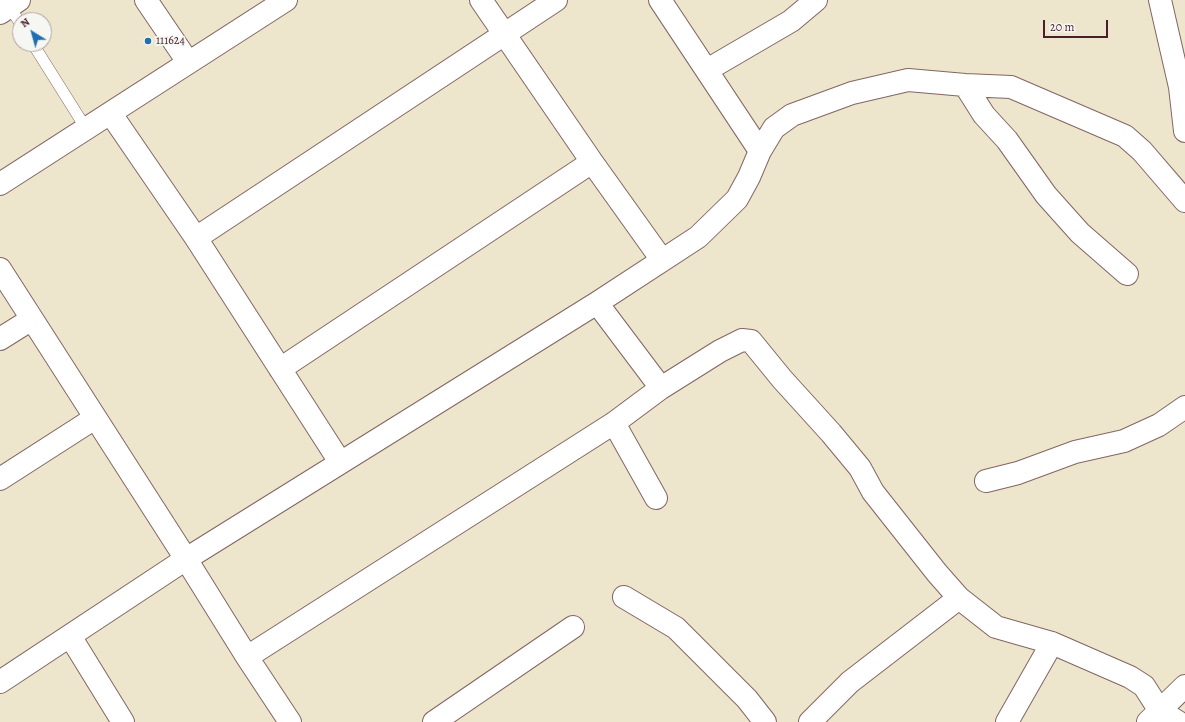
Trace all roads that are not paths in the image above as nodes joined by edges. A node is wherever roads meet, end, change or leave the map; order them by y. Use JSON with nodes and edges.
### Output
{"nodes":[{"id":1,"x":146,"y":0,"type":"edge"},
{"id":2,"x":286,"y":0,"type":"edge"},
{"id":3,"x":481,"y":0,"type":"edge"},
{"id":4,"x":556,"y":0,"type":"edge"},
{"id":5,"x":660,"y":0,"type":"edge"},
{"id":6,"x":816,"y":0,"type":"edge"},
{"id":7,"x":1160,"y":0,"type":"edge"},
{"id":8,"x":504,"y":34,"type":"junction"},
{"id":9,"x":38,"y":52,"type":"edge"},
{"id":10,"x":188,"y":62,"type":"junction"},
{"id":11,"x":707,"y":70,"type":"junction"},
{"id":12,"x":965,"y":85,"type":"junction"},
{"id":13,"x":111,"y":114,"type":"junction"},
{"id":14,"x":87,"y":130,"type":"junction"},
{"id":15,"x":1185,"y":131,"type":"edge"},
{"id":16,"x":760,"y":151,"type":"junction"},
{"id":17,"x":592,"y":162,"type":"junction"},
{"id":18,"x":0,"y":184,"type":"edge"},
{"id":19,"x":1185,"y":201,"type":"edge"},
{"id":20,"x":196,"y":238,"type":"junction"},
{"id":21,"x":662,"y":260,"type":"junction"},
{"id":22,"x":0,"y":269,"type":"edge"},
{"id":23,"x":1127,"y":274,"type":"dead end"},
{"id":24,"x":597,"y":303,"type":"junction"},
{"id":25,"x":32,"y":319,"type":"junction"},
{"id":26,"x":0,"y":339,"type":"edge"},
{"id":27,"x":280,"y":369,"type":"junction"},
{"id":28,"x":661,"y":388,"type":"junction"},
{"id":29,"x":1185,"y":407,"type":"edge"},
{"id":30,"x":95,"y":418,"type":"junction"},
{"id":31,"x":614,"y":423,"type":"junction"},
{"id":32,"x":340,"y":462,"type":"junction"},
{"id":33,"x":0,"y":479,"type":"edge"},
{"id":34,"x":986,"y":481,"type":"dead end"},
{"id":35,"x":656,"y":498,"type":"dead end"},
{"id":36,"x":186,"y":559,"type":"junction"},
{"id":37,"x":624,"y":597,"type":"dead end"},
{"id":38,"x":959,"y":598,"type":"junction"},
{"id":39,"x":573,"y":627,"type":"dead end"},
{"id":40,"x":70,"y":636,"type":"junction"},
{"id":41,"x":1052,"y":643,"type":"junction"},
{"id":42,"x":247,"y":657,"type":"junction"},
{"id":43,"x":0,"y":682,"type":"edge"},
{"id":44,"x":1185,"y":686,"type":"edge"},
{"id":45,"x":1154,"y":716,"type":"edge"},
{"id":46,"x":123,"y":722,"type":"edge"},
{"id":47,"x":290,"y":722,"type":"edge"},
{"id":48,"x":434,"y":722,"type":"edge"},
{"id":49,"x":765,"y":722,"type":"edge"},
{"id":50,"x":810,"y":722,"type":"edge"},
{"id":51,"x":1007,"y":722,"type":"edge"},
{"id":52,"x":1178,"y":722,"type":"edge"}],
"edges":[{"from":1,"to":10,"type":"street"},
{"from":2,"to":10,"type":"street"},
{"from":3,"to":8,"type":"street"},
{"from":4,"to":8,"type":"street"},
{"from":5,"to":11,"type":"street"},
{"from":6,"to":11,"type":"street"},
{"from":7,"to":15,"type":"street"},
{"from":8,"to":17,"type":"street"},
{"from":8,"to":20,"type":"street"},
{"from":9,"to":14,"type":"lane"},
{"from":10,"to":13,"type":"street"},
{"from":11,"to":16,"type":"street"},
{"from":12,"to":16,"type":"street"},
{"from":12,"to":19,"type":"street"},
{"from":12,"to":23,"type":"street"},
{"from":13,"to":14,"type":"street"},
{"from":13,"to":20,"type":"street"},
{"from":14,"to":18,"type":"street"},
{"from":16,"to":21,"type":"street"},
{"from":17,"to":21,"type":"street"},
{"from":17,"to":27,"type":"street"},
{"from":20,"to":27,"type":"street"},
{"from":21,"to":24,"type":"street"},
{"from":22,"to":25,"type":"street"},
{"from":24,"to":28,"type":"street"},
{"from":24,"to":32,"type":"street"},
{"from":25,"to":26,"type":"street"},
{"from":25,"to":30,"type":"street"},
{"from":27,"to":32,"type":"street"},
{"from":28,"to":31,"type":"street"},
{"from":28,"to":38,"type":"street"},
{"from":29,"to":34,"type":"street"},
{"from":30,"to":33,"type":"street"},
{"from":30,"to":36,"type":"street"},
{"from":31,"to":35,"type":"street"},
{"from":31,"to":42,"type":"street"},
{"from":32,"to":36,"type":"street"},
{"from":36,"to":40,"type":"street"},
{"from":36,"to":42,"type":"street"},
{"from":37,"to":49,"type":"street"},
{"from":38,"to":41,"type":"street"},
{"from":38,"to":50,"type":"street"},
{"from":39,"to":48,"type":"street"},
{"from":40,"to":43,"type":"street"},
{"from":40,"to":46,"type":"street"},
{"from":41,"to":45,"type":"street"},
{"from":41,"to":51,"type":"street"},
{"from":42,"to":47,"type":"street"},
{"from":44,"to":45,"type":"street"},
{"from":45,"to":52,"type":"street"}]}
